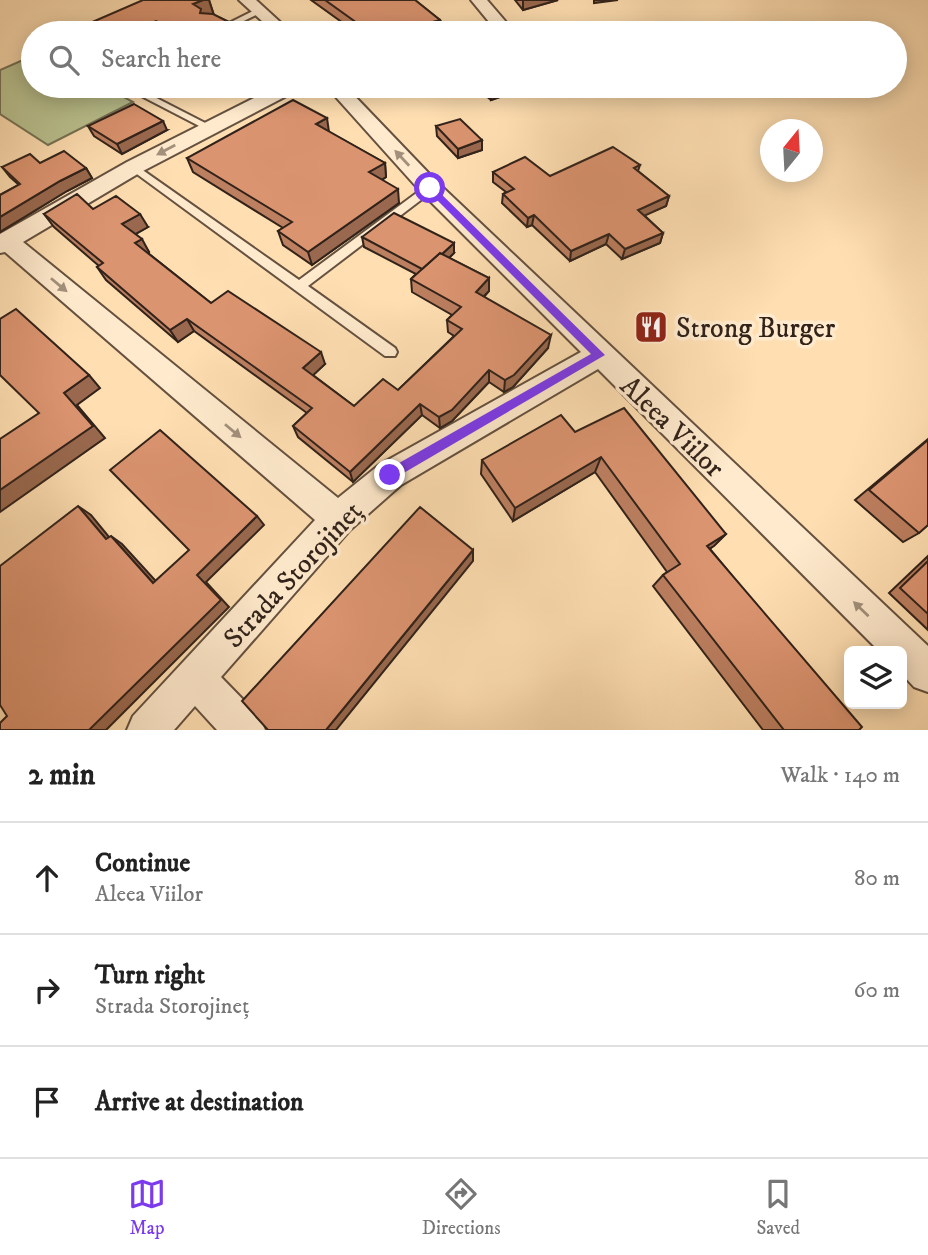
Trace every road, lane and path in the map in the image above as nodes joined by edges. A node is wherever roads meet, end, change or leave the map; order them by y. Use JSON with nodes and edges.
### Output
{"nodes":[{"id":1,"x":247,"y":0,"type":"edge"},
{"id":2,"x":480,"y":0,"type":"edge"},
{"id":3,"x":260,"y":11,"type":"junction"},
{"id":4,"x":239,"y":21,"type":"edge"},
{"id":5,"x":271,"y":21,"type":"edge"},
{"id":6,"x":492,"y":21,"type":"edge"},
{"id":7,"x":151,"y":98,"type":"edge"},
{"id":8,"x":267,"y":98,"type":"edge"},
{"id":9,"x":346,"y":98,"type":"edge"},
{"id":10,"x":208,"y":127,"type":"junction"},
{"id":11,"x":134,"y":167,"type":"junction"},
{"id":12,"x":430,"y":188,"type":"junction"},
{"id":13,"x":3,"y":243,"type":"edge"},
{"id":14,"x":301,"y":285,"type":"junction"},
{"id":15,"x":390,"y":352,"type":"dead end"},
{"id":16,"x":599,"y":355,"type":"junction"},
{"id":17,"x":338,"y":519,"type":"junction"},
{"id":18,"x":928,"y":673,"type":"edge"},
{"id":19,"x":195,"y":678,"type":"junction"},
{"id":20,"x":147,"y":730,"type":"edge"},
{"id":21,"x":245,"y":730,"type":"edge"}],
"edges":[{"from":1,"to":3,"type":"street"},
{"from":2,"to":6,"type":"street"},
{"from":3,"to":4,"type":"lane"},
{"from":3,"to":5,"type":"street"},
{"from":7,"to":10,"type":"lane"},
{"from":8,"to":10,"type":"street"},
{"from":12,"to":9,"type":"street","name":"Aleea Viilor","one_way":true},
{"from":10,"to":11,"type":"street","one_way":true},
{"from":11,"to":13,"type":"street"},
{"from":11,"to":14,"type":"lane"},
{"from":12,"to":14,"type":"lane"},
{"from":12,"to":16,"type":"street","name":"Aleea Viilor"},
{"from":13,"to":17,"type":"street","one_way":true},
{"from":14,"to":15,"type":"lane"},
{"from":16,"to":17,"type":"street","name":"Strada Storojineț"},
{"from":18,"to":16,"type":"street","name":"Aleea Viilor","one_way":true},
{"from":17,"to":19,"type":"street","name":"Strada Storojineț"},
{"from":19,"to":20,"type":"street","name":"Strada Storojineț"},
{"from":19,"to":21,"type":"street"}]}
